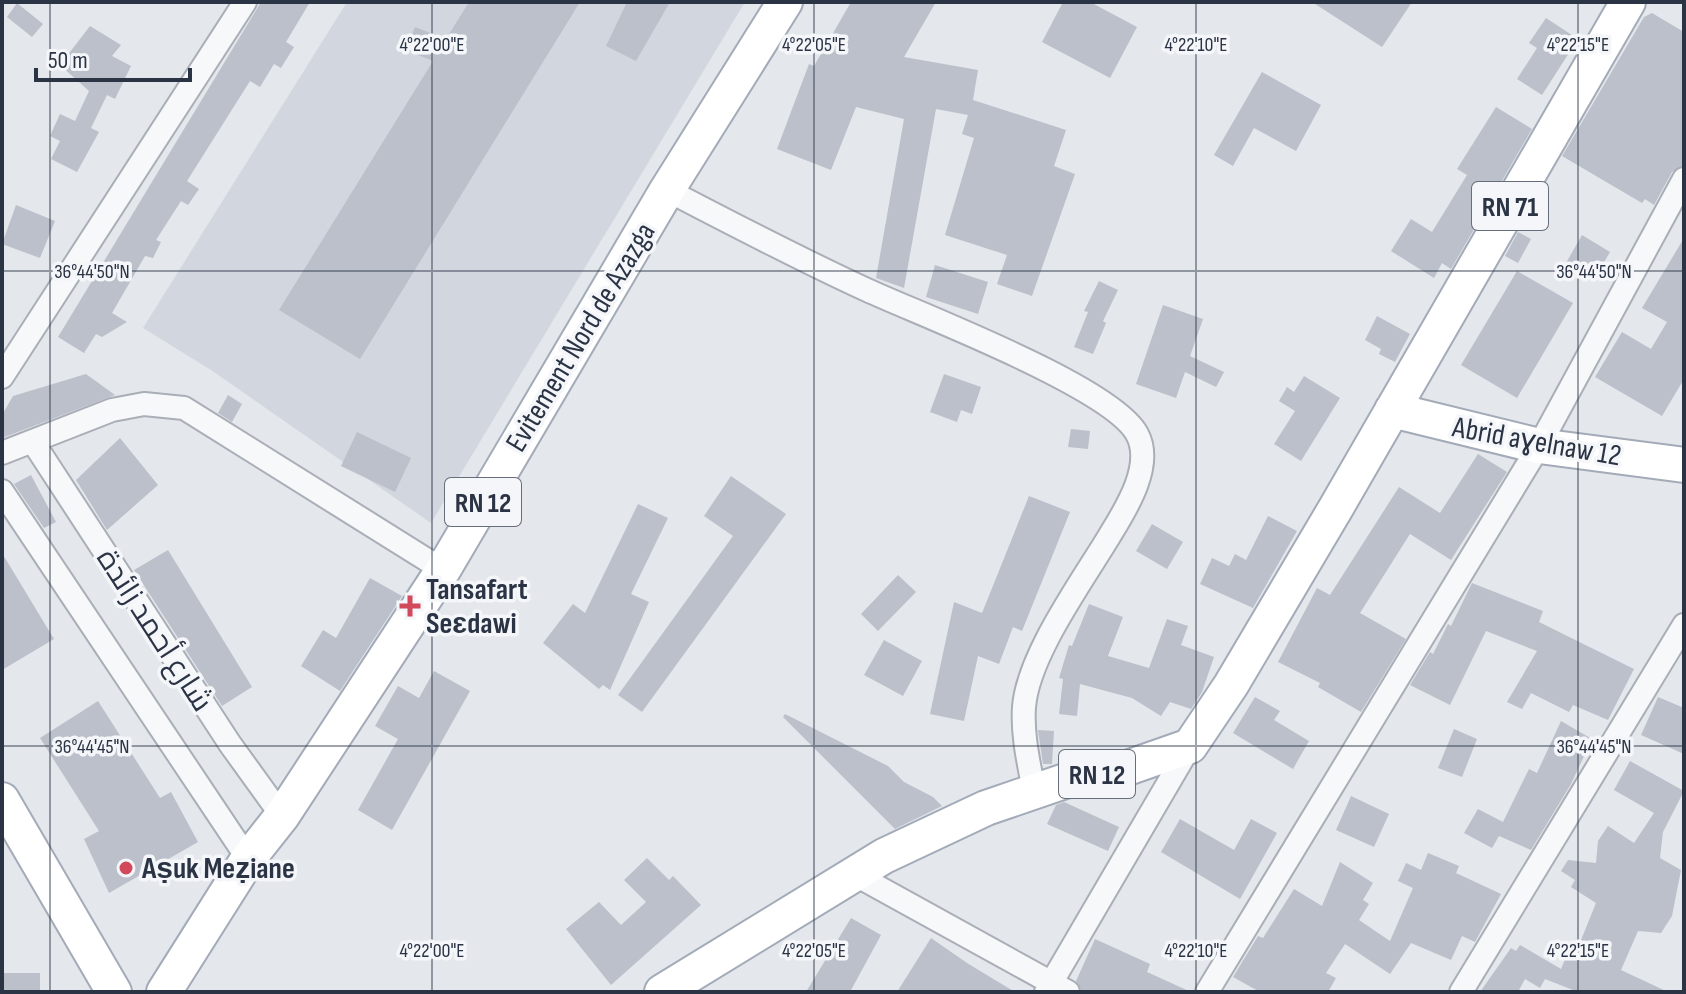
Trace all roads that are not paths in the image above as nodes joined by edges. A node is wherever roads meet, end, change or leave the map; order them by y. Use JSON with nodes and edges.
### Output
{"nodes":[{"id":1,"x":245,"y":2,"type":"edge"},
{"id":2,"x":785,"y":2,"type":"edge"},
{"id":3,"x":1628,"y":2,"type":"edge"},
{"id":4,"x":1684,"y":179,"type":"edge"},
{"id":5,"x":667,"y":190,"type":"junction"},
{"id":6,"x":2,"y":377,"type":"edge"},
{"id":7,"x":1392,"y":410,"type":"junction"},
{"id":8,"x":33,"y":442,"type":"junction"},
{"id":9,"x":1539,"y":446,"type":"junction"},
{"id":10,"x":2,"y":453,"type":"edge"},
{"id":11,"x":1684,"y":465,"type":"edge"},
{"id":12,"x":2,"y":491,"type":"edge"},
{"id":13,"x":443,"y":570,"type":"junction"},
{"id":14,"x":1684,"y":625,"type":"edge"},
{"id":15,"x":1190,"y":746,"type":"junction"},
{"id":16,"x":1034,"y":791,"type":"junction"},
{"id":17,"x":2,"y":800,"type":"edge"},
{"id":18,"x":282,"y":816,"type":"junction"},
{"id":19,"x":248,"y":859,"type":"junction"},
{"id":20,"x":856,"y":875,"type":"junction"},
{"id":21,"x":1055,"y":989,"type":"edge"},
{"id":22,"x":114,"y":992,"type":"edge"},
{"id":23,"x":164,"y":992,"type":"edge"},
{"id":24,"x":662,"y":992,"type":"edge"},
{"id":25,"x":1207,"y":992,"type":"edge"},
{"id":26,"x":1461,"y":992,"type":"edge"}],
"edges":[{"from":1,"to":6,"type":"street"},
{"from":2,"to":5,"type":"main road","name":"Evitement Nord de Azazga","number":"RN 12"},
{"from":3,"to":7,"type":"main road","number":"RN 71"},
{"from":4,"to":9,"type":"street"},
{"from":5,"to":13,"type":"main road","name":"Evitement Nord de Azazga","number":"RN 12"},
{"from":5,"to":16,"type":"street"},
{"from":7,"to":9,"type":"main road","name":"Abrid aɣelnaw 12"},
{"from":7,"to":15,"type":"main road"},
{"from":8,"to":10,"type":"street"},
{"from":8,"to":13,"type":"street"},
{"from":8,"to":18,"type":"street","name":"شارع أحمد زائدة"},
{"from":9,"to":11,"type":"main road","name":"Abrid aɣelnaw 12"},
{"from":9,"to":25,"type":"street"},
{"from":12,"to":19,"type":"street","name":"شارع أحمد زائدة"},
{"from":13,"to":18,"type":"main road","name":"Evitement Nord de Azazga","number":"RN 12"},
{"from":14,"to":26,"type":"street"},
{"from":15,"to":16,"type":"main road","number":"RN 12"},
{"from":15,"to":21,"type":"street"},
{"from":16,"to":20,"type":"main road","number":"RN 12"},
{"from":17,"to":22,"type":"main road"},
{"from":18,"to":19,"type":"main road","name":"Evitement Nord de Azazga","number":"RN 12"},
{"from":19,"to":23,"type":"main road","name":"Evitement Nord de Azazga","number":"RN 12"},
{"from":20,"to":21,"type":"street"},
{"from":20,"to":24,"type":"main road","number":"RN 12"}]}
